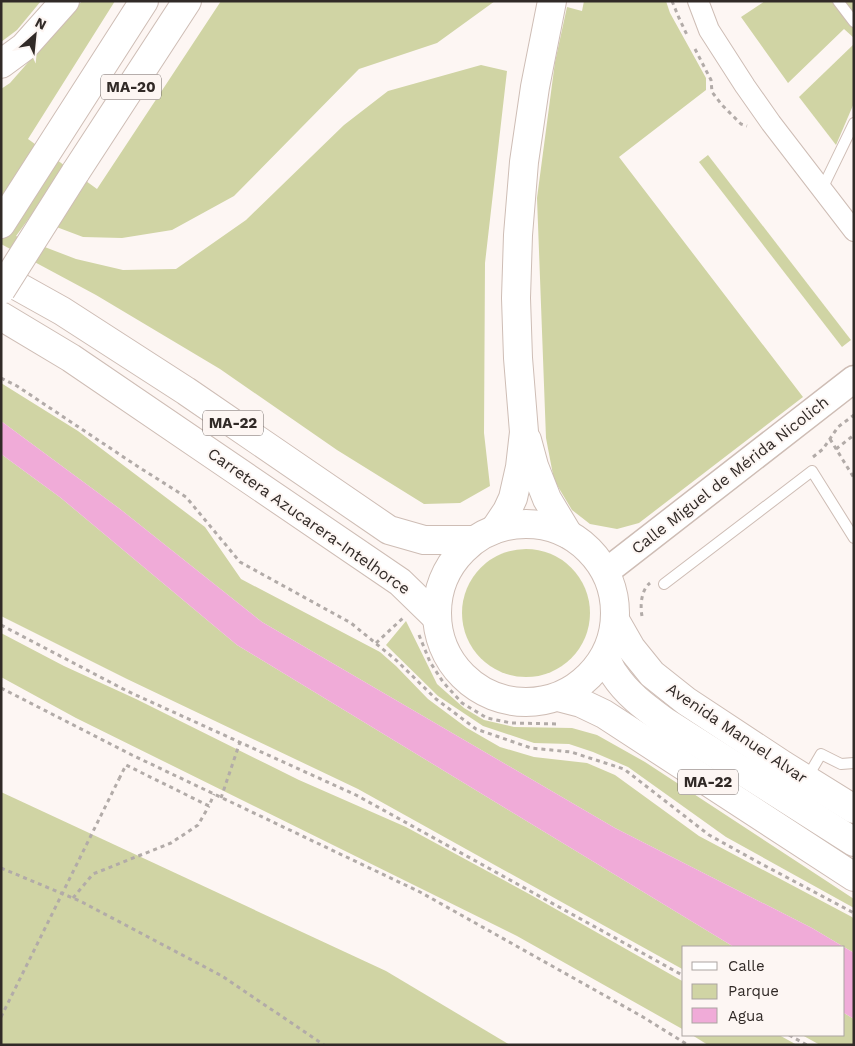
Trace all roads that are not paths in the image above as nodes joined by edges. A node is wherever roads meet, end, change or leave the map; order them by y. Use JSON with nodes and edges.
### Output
{"nodes":[{"id":1,"x":65,"y":1,"type":"edge"},
{"id":2,"x":144,"y":1,"type":"edge"},
{"id":3,"x":187,"y":1,"type":"edge"},
{"id":4,"x":552,"y":1,"type":"edge"},
{"id":5,"x":698,"y":1,"type":"edge"},
{"id":6,"x":838,"y":1,"type":"edge"},
{"id":7,"x":854,"y":22,"type":"edge"},
{"id":8,"x":1,"y":64,"type":"edge"},
{"id":9,"x":854,"y":123,"type":"edge"},
{"id":10,"x":822,"y":189,"type":"junction"},
{"id":11,"x":1,"y":224,"type":"edge"},
{"id":12,"x":854,"y":231,"type":"edge"},
{"id":13,"x":1,"y":277,"type":"edge"},
{"id":14,"x":1,"y":290,"type":"edge"},
{"id":15,"x":1,"y":316,"type":"edge"},
{"id":16,"x":854,"y":379,"type":"edge"},
{"id":17,"x":524,"y":432,"type":"junction"},
{"id":18,"x":568,"y":534,"type":"junction"},
{"id":19,"x":484,"y":535,"type":"junction"},
{"id":20,"x":854,"y":538,"type":"edge"},
{"id":21,"x":607,"y":571,"type":"junction"},
{"id":22,"x":664,"y":584,"type":"dead end"},
{"id":23,"x":436,"y":617,"type":"junction"},
{"id":24,"x":629,"y":620,"type":"junction"},
{"id":25,"x":605,"y":656,"type":"junction"},
{"id":26,"x":558,"y":697,"type":"junction"},
{"id":27,"x":854,"y":763,"type":"edge"},
{"id":28,"x":806,"y":779,"type":"junction"},
{"id":29,"x":854,"y":809,"type":"edge"},
{"id":30,"x":854,"y":842,"type":"edge"},
{"id":31,"x":854,"y":877,"type":"edge"}],
"edges":[{"from":1,"to":8,"type":"main road"},
{"from":2,"to":11,"type":"main road","number":"MA-20"},
{"from":3,"to":14,"type":"main road","number":"MA-20","bridge":true},
{"from":4,"to":17,"type":"main road"},
{"from":5,"to":10,"type":"street"},
{"from":6,"to":7,"type":"lane"},
{"from":9,"to":10,"type":"lane"},
{"from":10,"to":12,"type":"street"},
{"from":13,"to":19,"type":"main road","number":"MA-22"},
{"from":15,"to":23,"type":"main road","name":"Carretera Azucarera-Intelhorce","number":"MA-22"},
{"from":16,"to":21,"type":"street","name":"Calle Miguel de Mérida Nicolich"},
{"from":17,"to":18,"type":"main road"},
{"from":17,"to":19,"type":"main road"},
{"from":18,"to":19,"type":"main road","number":"MA-22"},
{"from":18,"to":21,"type":"main road","number":"MA-22"},
{"from":19,"to":23,"type":"main road","number":"MA-22"},
{"from":20,"to":22,"type":"lane"},
{"from":21,"to":24,"type":"main road","number":"MA-22"},
{"from":23,"to":26,"type":"main road","number":"MA-22"},
{"from":24,"to":25,"type":"main road","number":"MA-22"},
{"from":24,"to":28,"type":"main road","name":"Avenida Manuel Alvar"},
{"from":25,"to":26,"type":"main road","number":"MA-22"},
{"from":25,"to":30,"type":"main road","name":"Avenida Manuel Alvar","number":"MA-22"},
{"from":26,"to":31,"type":"main road","number":"MA-22"},
{"from":27,"to":28,"type":"lane"},
{"from":28,"to":29,"type":"main road","name":"Avenida Manuel Alvar"}]}
